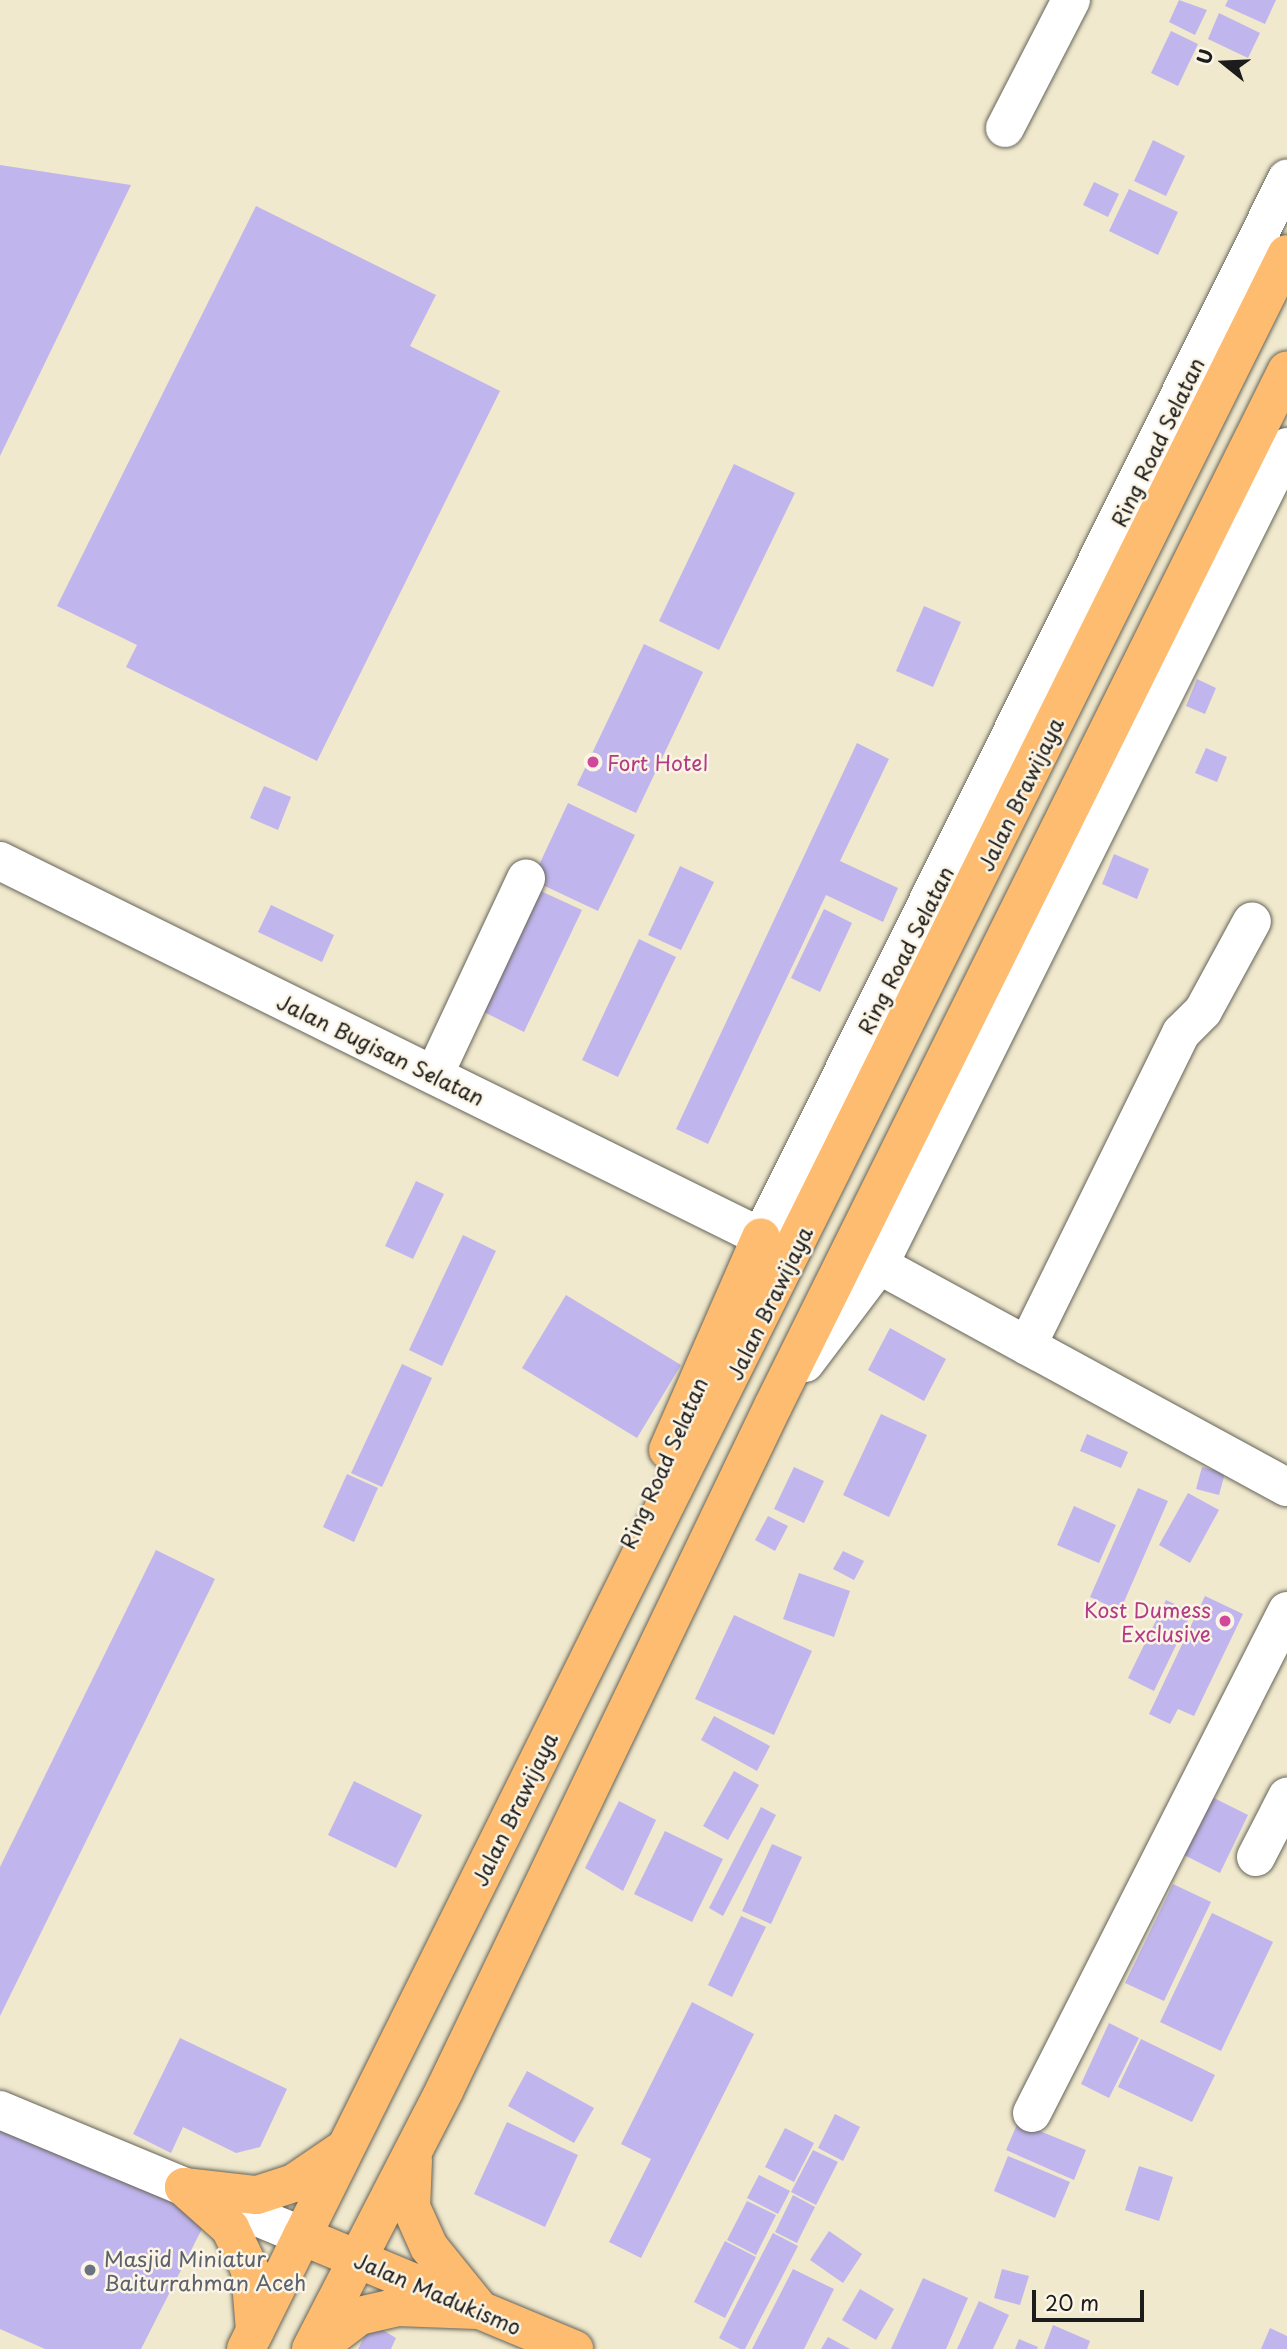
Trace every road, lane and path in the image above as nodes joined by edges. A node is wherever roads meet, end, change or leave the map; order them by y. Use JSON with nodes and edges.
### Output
{"nodes":[{"id":1,"x":1071,"y":0,"type":"edge"},
{"id":2,"x":1005,"y":128,"type":"dead end"},
{"id":3,"x":1287,"y":179,"type":"edge"},
{"id":4,"x":1287,"y":254,"type":"edge"},
{"id":5,"x":1287,"y":370,"type":"edge"},
{"id":6,"x":1287,"y":447,"type":"edge"},
{"id":7,"x":0,"y":861,"type":"edge"},
{"id":8,"x":526,"y":879,"type":"dead end"},
{"id":9,"x":1252,"y":921,"type":"dead end"},
{"id":10,"x":434,"y":1075,"type":"junction"},
{"id":11,"x":761,"y":1237,"type":"junction"},
{"id":12,"x":879,"y":1265,"type":"junction"},
{"id":13,"x":1027,"y":1346,"type":"junction"},
{"id":14,"x":773,"y":1406,"type":"junction"},
{"id":15,"x":1287,"y":1487,"type":"edge"},
{"id":16,"x":1287,"y":1611,"type":"edge"},
{"id":17,"x":551,"y":1734,"type":"junction"},
{"id":18,"x":1287,"y":1797,"type":"edge"},
{"id":19,"x":1256,"y":1857,"type":"dead end"},
{"id":20,"x":0,"y":2110,"type":"edge"},
{"id":21,"x":1032,"y":2113,"type":"dead end"},
{"id":22,"x":347,"y":2147,"type":"junction"},
{"id":23,"x":414,"y":2151,"type":"junction"},
{"id":24,"x":184,"y":2187,"type":"junction"},
{"id":25,"x":302,"y":2236,"type":"junction"},
{"id":26,"x":358,"y":2259,"type":"junction"},
{"id":27,"x":480,"y":2310,"type":"junction"},
{"id":28,"x":250,"y":2340,"type":"edge"},
{"id":29,"x":313,"y":2349,"type":"edge"},
{"id":30,"x":574,"y":2349,"type":"edge"}],
"edges":[{"from":1,"to":2,"type":"street"},
{"from":3,"to":11,"type":"street","name":"Ring Road Selatan"},
{"from":4,"to":17,"type":"main road","name":"Jalan Brawijaya"},
{"from":5,"to":14,"type":"main road"},
{"from":6,"to":12,"type":"street"},
{"from":7,"to":10,"type":"street","name":"Jalan Bugisan Selatan"},
{"from":8,"to":10,"type":"street"},
{"from":9,"to":13,"type":"street"},
{"from":10,"to":11,"type":"street","name":"Jalan Bugisan Selatan"},
{"from":11,"to":17,"type":"main road","name":"Ring Road Selatan"},
{"from":12,"to":13,"type":"street"},
{"from":12,"to":14,"type":"street"},
{"from":13,"to":15,"type":"street"},
{"from":14,"to":23,"type":"main road"},
{"from":16,"to":21,"type":"street"},
{"from":17,"to":22,"type":"main road","name":"Jalan Brawijaya"},
{"from":18,"to":19,"type":"street"},
{"from":20,"to":24,"type":"street"},
{"from":22,"to":24,"type":"main road"},
{"from":22,"to":25,"type":"main road","name":"Jalan Brawijaya"},
{"from":23,"to":26,"type":"main road"},
{"from":23,"to":27,"type":"main road"},
{"from":24,"to":25,"type":"street"},
{"from":24,"to":28,"type":"main road"},
{"from":25,"to":26,"type":"main road","name":"Jalan Madukismo"},
{"from":25,"to":28,"type":"main road","name":"Jalan Brawijaya"},
{"from":26,"to":27,"type":"main road","name":"Jalan Madukismo"},
{"from":26,"to":29,"type":"main road"},
{"from":27,"to":29,"type":"main road"},
{"from":27,"to":30,"type":"main road","name":"Jalan Madukismo"}]}
